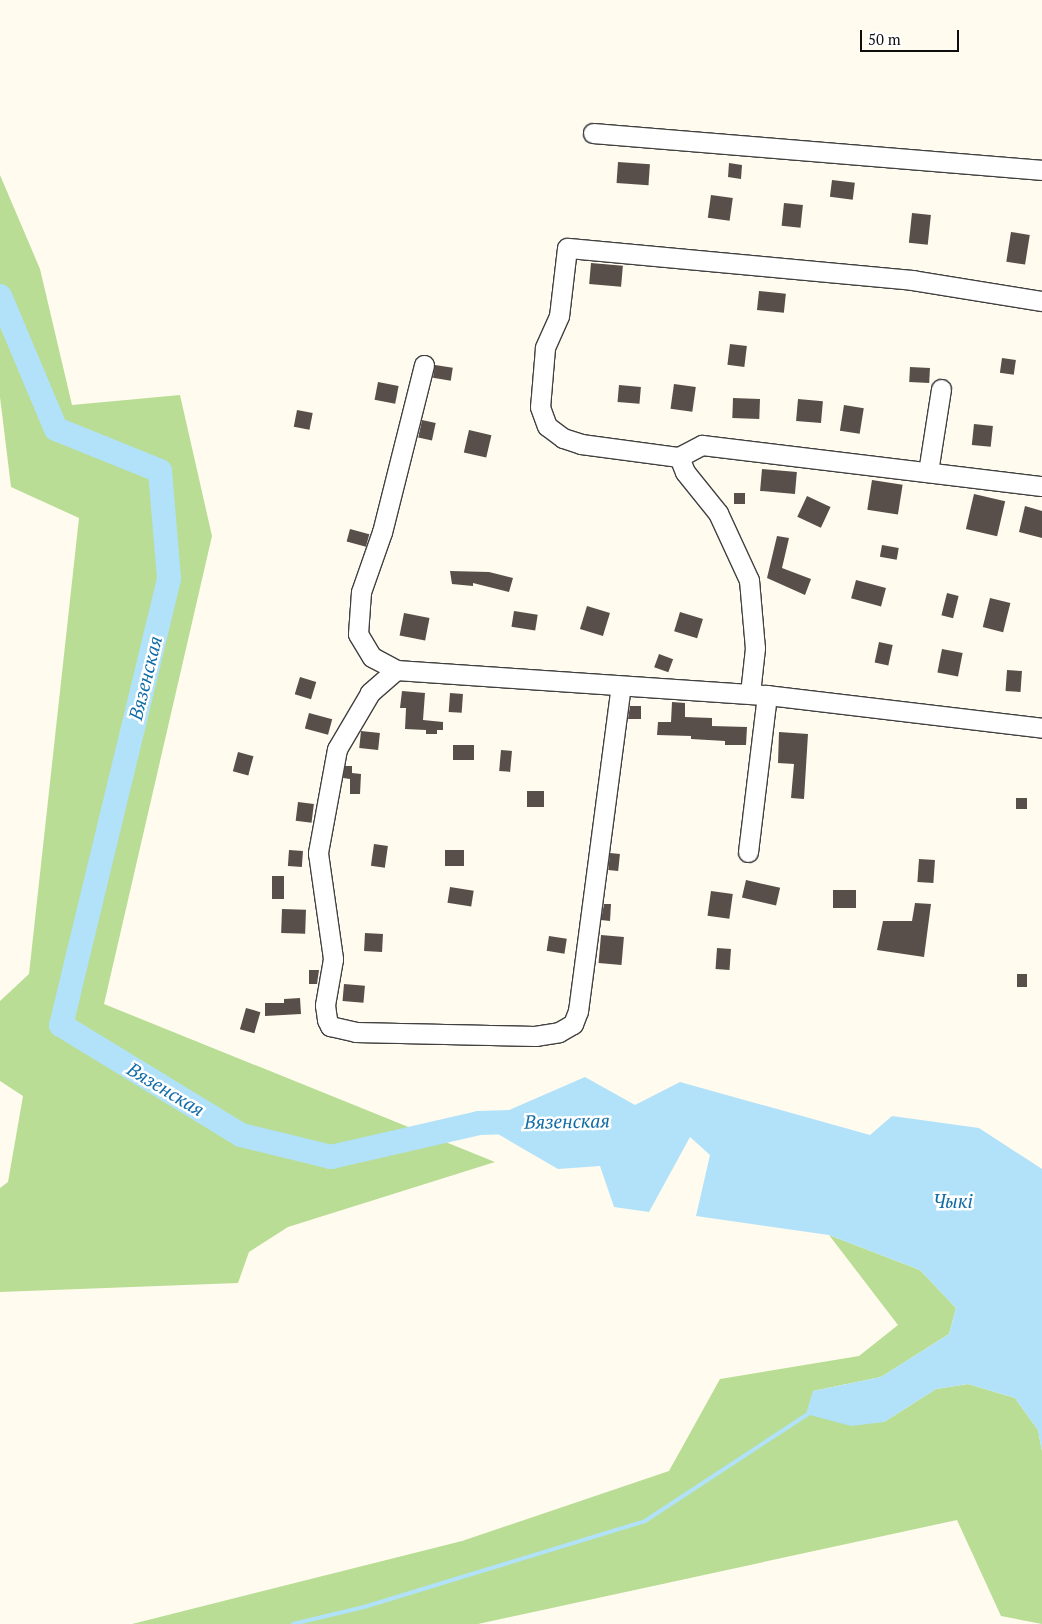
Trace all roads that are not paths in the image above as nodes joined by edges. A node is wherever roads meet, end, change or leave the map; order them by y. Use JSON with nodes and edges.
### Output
{"nodes":[{"id":1,"x":593,"y":133,"type":"dead end"},
{"id":2,"x":1042,"y":170,"type":"edge"},
{"id":3,"x":1042,"y":300,"type":"edge"},
{"id":4,"x":424,"y":365,"type":"dead end"},
{"id":5,"x":940,"y":389,"type":"dead end"},
{"id":6,"x":679,"y":456,"type":"junction"},
{"id":7,"x":928,"y":472,"type":"junction"},
{"id":8,"x":1042,"y":486,"type":"edge"},
{"id":9,"x":396,"y":670,"type":"junction"},
{"id":10,"x":622,"y":686,"type":"junction"},
{"id":11,"x":759,"y":694,"type":"junction"},
{"id":12,"x":1042,"y":728,"type":"edge"},
{"id":13,"x":748,"y":852,"type":"dead end"}],
"edges":[{"from":1,"to":2,"type":"street"},
{"from":3,"to":6,"type":"street"},
{"from":4,"to":9,"type":"street"},
{"from":5,"to":7,"type":"street"},
{"from":6,"to":7,"type":"street"},
{"from":6,"to":11,"type":"street"},
{"from":7,"to":8,"type":"street"},
{"from":9,"to":10,"type":"street"},
{"from":9,"to":10,"type":"street"},
{"from":10,"to":11,"type":"street"},
{"from":11,"to":12,"type":"street"},
{"from":11,"to":13,"type":"street"}]}
